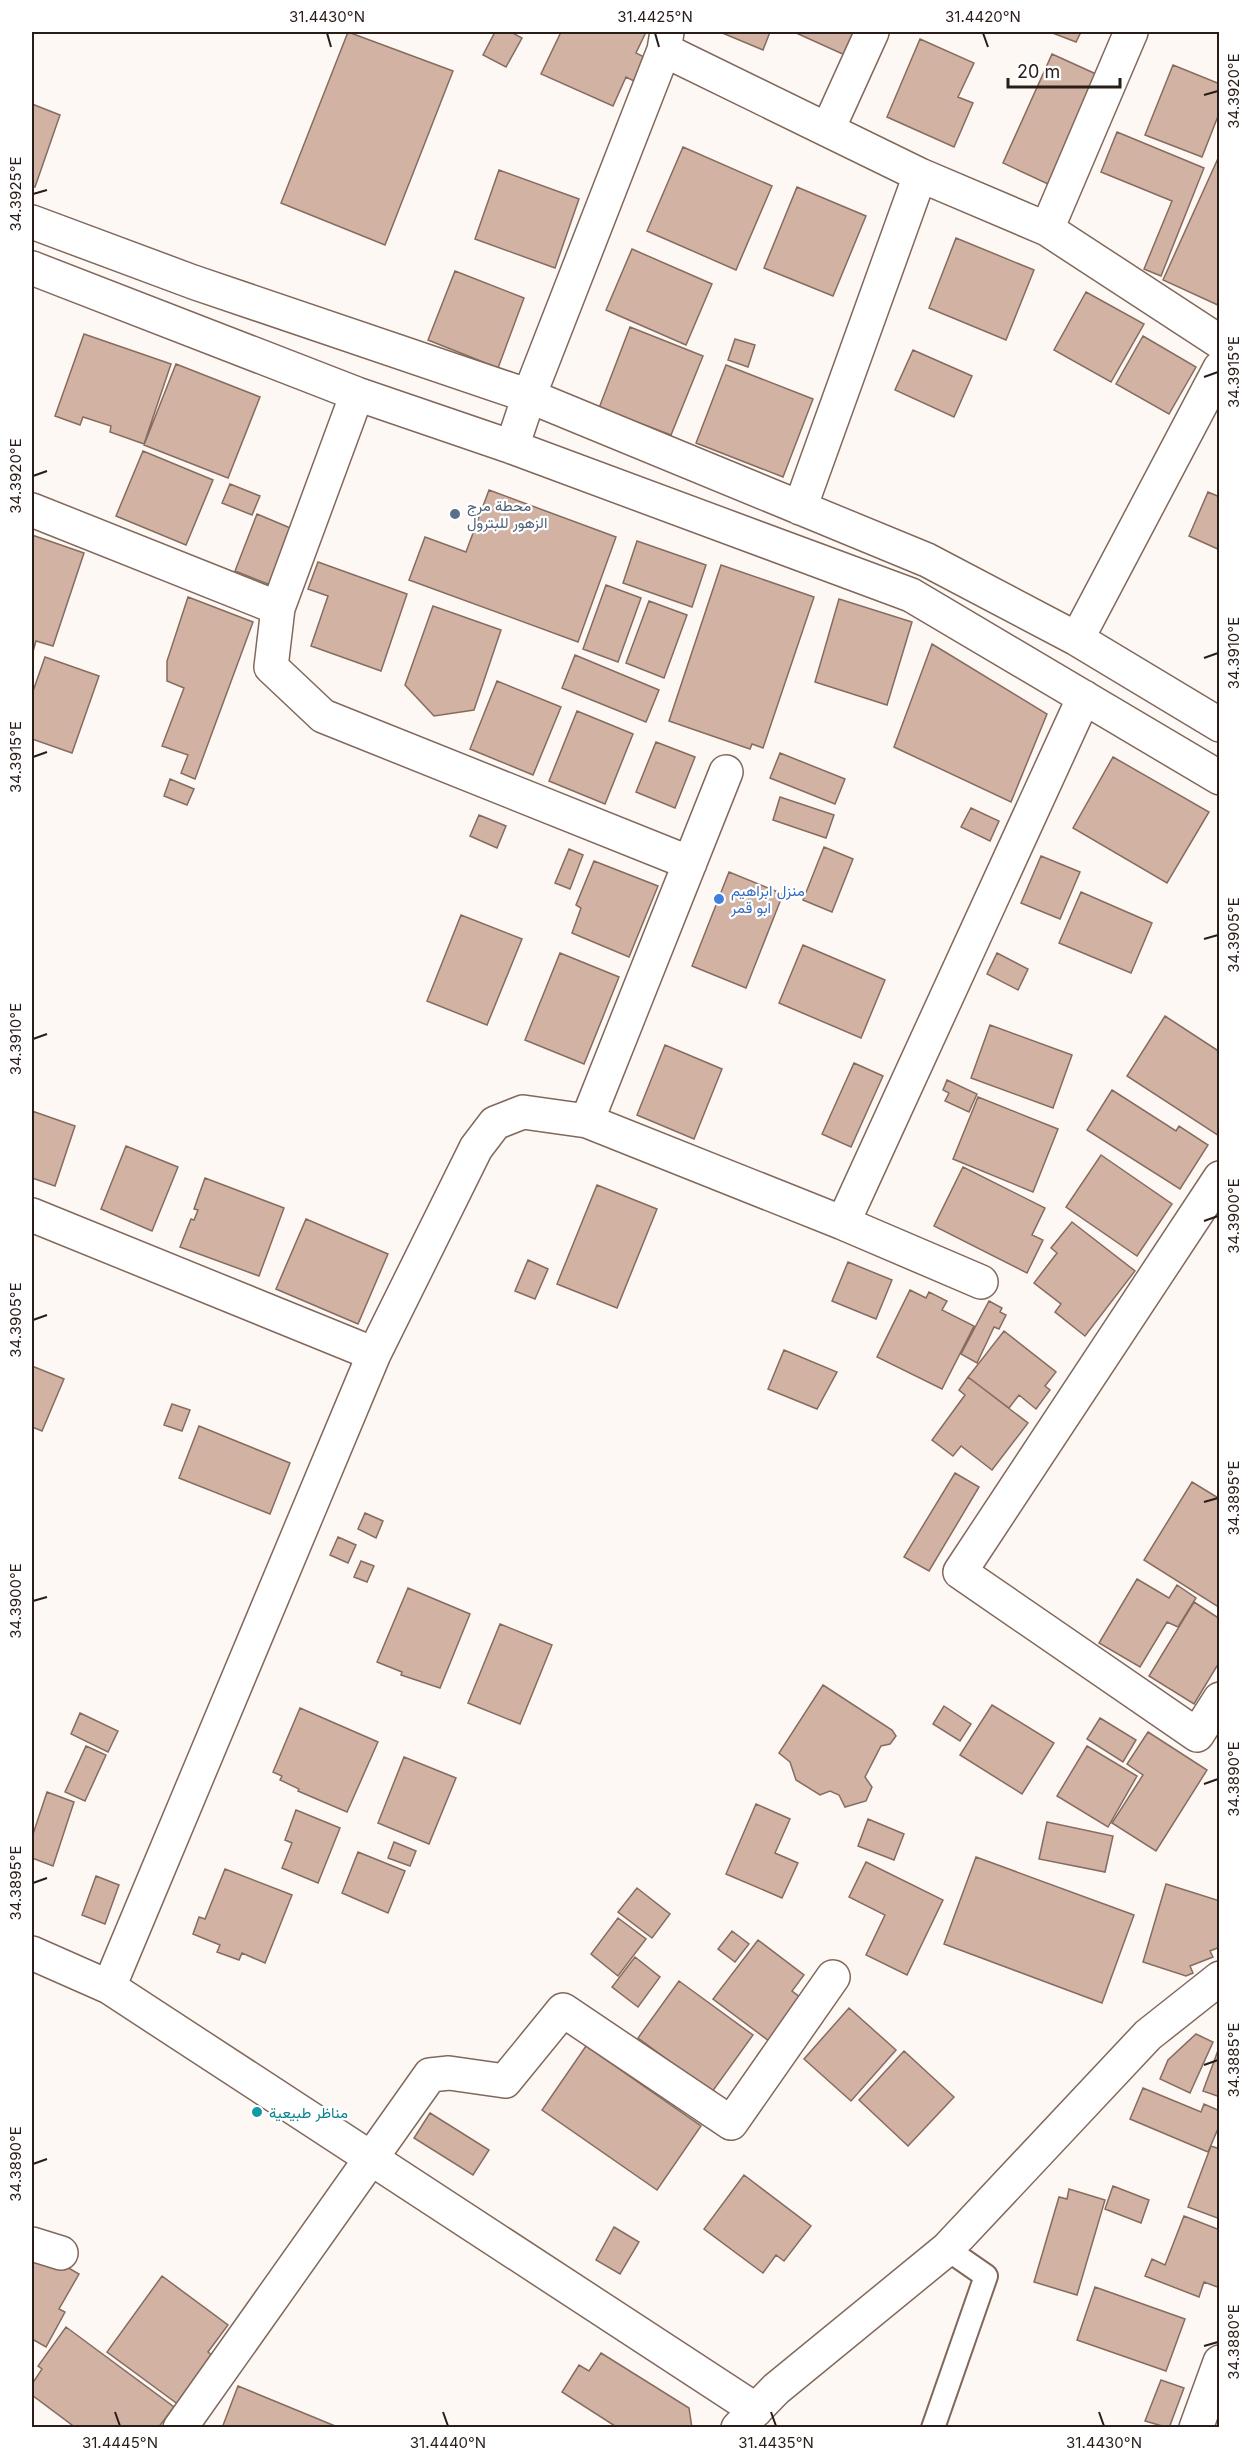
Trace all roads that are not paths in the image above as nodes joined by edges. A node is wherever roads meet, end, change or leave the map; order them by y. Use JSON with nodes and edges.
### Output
{"nodes":[{"id":1,"x":872,"y":32,"type":"edge"},
{"id":2,"x":1131,"y":32,"type":"edge"},
{"id":3,"x":666,"y":41,"type":"edge"},
{"id":4,"x":828,"y":129,"type":"junction"},
{"id":5,"x":920,"y":175,"type":"junction"},
{"id":6,"x":32,"y":222,"type":"edge"},
{"id":7,"x":1047,"y":229,"type":"junction"},
{"id":8,"x":32,"y":268,"type":"edge"},
{"id":9,"x":1220,"y":342,"type":"edge"},
{"id":10,"x":1220,"y":368,"type":"edge"},
{"id":11,"x":357,"y":394,"type":"junction"},
{"id":12,"x":529,"y":396,"type":"junction"},
{"id":13,"x":512,"y":447,"type":"junction"},
{"id":14,"x":800,"y":508,"type":"junction"},
{"id":15,"x":32,"y":510,"type":"edge"},
{"id":16,"x":279,"y":608,"type":"junction"},
{"id":17,"x":1077,"y":639,"type":"junction"},
{"id":18,"x":1084,"y":697,"type":"junction"},
{"id":19,"x":1220,"y":725,"type":"edge"},
{"id":20,"x":726,"y":772,"type":"dead end"},
{"id":21,"x":1220,"y":778,"type":"edge"},
{"id":22,"x":690,"y":863,"type":"junction"},
{"id":23,"x":587,"y":1121,"type":"junction"},
{"id":24,"x":1220,"y":1178,"type":"edge"},
{"id":25,"x":1210,"y":1211,"type":"edge"},
{"id":26,"x":32,"y":1215,"type":"edge"},
{"id":27,"x":843,"y":1223,"type":"junction"},
{"id":28,"x":981,"y":1282,"type":"dead end"},
{"id":29,"x":374,"y":1354,"type":"junction"},
{"id":30,"x":1220,"y":1699,"type":"edge"},
{"id":31,"x":32,"y":1953,"type":"edge"},
{"id":32,"x":833,"y":1977,"type":"dead end"},
{"id":33,"x":1220,"y":1978,"type":"edge"},
{"id":34,"x":109,"y":1987,"type":"junction"},
{"id":35,"x":370,"y":2158,"type":"junction"},
{"id":36,"x":947,"y":2249,"type":"junction"},
{"id":37,"x":1220,"y":2362,"type":"edge"},
{"id":38,"x":747,"y":2419,"type":"edge"},
{"id":39,"x":180,"y":2427,"type":"edge"},
{"id":40,"x":933,"y":2427,"type":"edge"},
{"id":41,"x":1196,"y":2427,"type":"edge"}],
"edges":[{"from":1,"to":4,"type":"street"},
{"from":2,"to":7,"type":"street"},
{"from":3,"to":4,"type":"street"},
{"from":3,"to":12,"type":"street"},
{"from":4,"to":5,"type":"street"},
{"from":5,"to":7,"type":"street"},
{"from":5,"to":14,"type":"street"},
{"from":6,"to":12,"type":"street"},
{"from":7,"to":9,"type":"street"},
{"from":8,"to":11,"type":"street"},
{"from":10,"to":17,"type":"street"},
{"from":11,"to":13,"type":"street"},
{"from":11,"to":16,"type":"street"},
{"from":12,"to":13,"type":"street"},
{"from":12,"to":14,"type":"street"},
{"from":13,"to":18,"type":"street"},
{"from":14,"to":17,"type":"street"},
{"from":15,"to":16,"type":"street"},
{"from":16,"to":22,"type":"street"},
{"from":17,"to":19,"type":"street"},
{"from":18,"to":21,"type":"street"},
{"from":18,"to":27,"type":"street"},
{"from":20,"to":22,"type":"street"},
{"from":22,"to":23,"type":"street"},
{"from":23,"to":27,"type":"street"},
{"from":23,"to":29,"type":"street"},
{"from":24,"to":25,"type":"street"},
{"from":25,"to":30,"type":"street"},
{"from":26,"to":29,"type":"street"},
{"from":27,"to":28,"type":"street"},
{"from":29,"to":34,"type":"street"},
{"from":31,"to":34,"type":"street"},
{"from":32,"to":35,"type":"street"},
{"from":33,"to":36,"type":"street"},
{"from":34,"to":35,"type":"street"},
{"from":35,"to":38,"type":"street"},
{"from":35,"to":39,"type":"street"},
{"from":36,"to":38,"type":"street"},
{"from":36,"to":40,"type":"lane"},
{"from":37,"to":41,"type":"street"}]}
